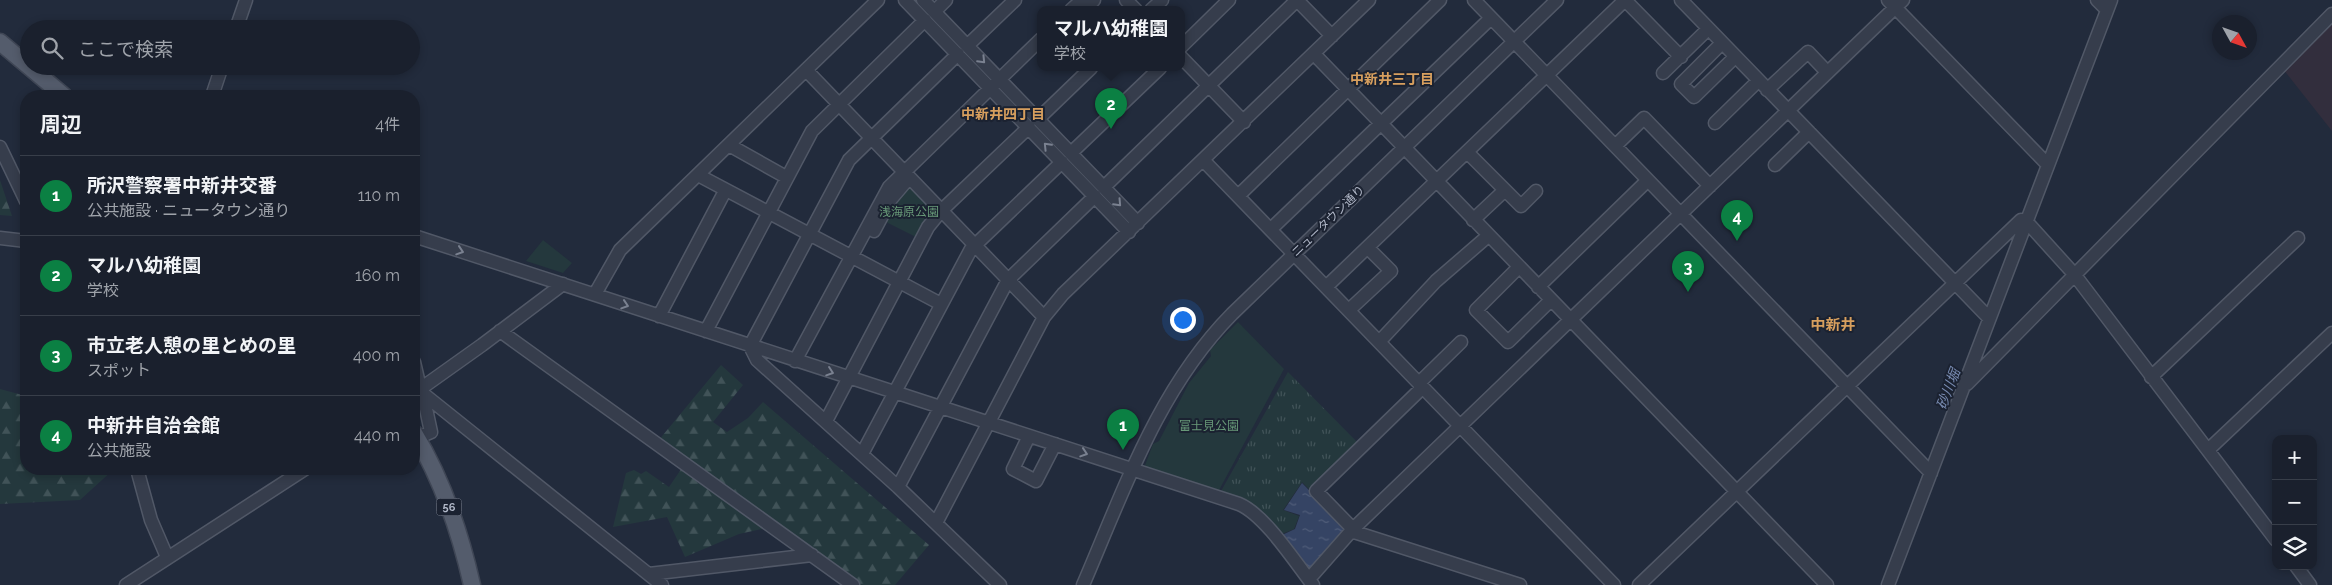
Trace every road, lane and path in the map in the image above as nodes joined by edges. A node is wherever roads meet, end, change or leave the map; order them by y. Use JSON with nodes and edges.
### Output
{"nodes":[{"id":1,"x":246,"y":0,"type":"edge"},
{"id":2,"x":878,"y":0,"type":"edge"},
{"id":3,"x":905,"y":0,"type":"edge"},
{"id":4,"x":923,"y":0,"type":"edge"},
{"id":5,"x":946,"y":0,"type":"edge"},
{"id":6,"x":1015,"y":0,"type":"edge"},
{"id":7,"x":1229,"y":0,"type":"edge"},
{"id":8,"x":1297,"y":0,"type":"edge"},
{"id":9,"x":1369,"y":0,"type":"edge"},
{"id":10,"x":1440,"y":0,"type":"edge"},
{"id":11,"x":1474,"y":0,"type":"edge"},
{"id":12,"x":1557,"y":0,"type":"edge"},
{"id":13,"x":1625,"y":0,"type":"edge"},
{"id":14,"x":1681,"y":0,"type":"edge"},
{"id":15,"x":2097,"y":0,"type":"edge"},
{"id":16,"x":1895,"y":2,"type":"edge"},
{"id":17,"x":2109,"y":5,"type":"edge"},
{"id":18,"x":2332,"y":14,"type":"edge"},
{"id":19,"x":930,"y":16,"type":"junction"},
{"id":20,"x":1491,"y":18,"type":"junction"},
{"id":21,"x":239,"y":20,"type":"edge"},
{"id":22,"x":1708,"y":29,"type":"junction"},
{"id":23,"x":1332,"y":36,"type":"junction"},
{"id":24,"x":0,"y":42,"type":"edge"},
{"id":25,"x":1513,"y":42,"type":"junction"},
{"id":26,"x":1037,"y":43,"type":"edge"},
{"id":27,"x":1185,"y":43,"type":"edge"},
{"id":28,"x":1722,"y":43,"type":"junction"},
{"id":29,"x":963,"y":50,"type":"junction"},
{"id":30,"x":1037,"y":54,"type":"edge"},
{"id":31,"x":1314,"y":54,"type":"junction"},
{"id":32,"x":1680,"y":57,"type":"junction"},
{"id":33,"x":1735,"y":57,"type":"junction"},
{"id":34,"x":20,"y":59,"type":"edge"},
{"id":35,"x":1185,"y":61,"type":"edge"},
{"id":36,"x":806,"y":70,"type":"junction"},
{"id":37,"x":1088,"y":71,"type":"edge"},
{"id":38,"x":1157,"y":71,"type":"edge"},
{"id":39,"x":1827,"y":72,"type":"junction"},
{"id":40,"x":1663,"y":73,"type":"dead end"},
{"id":41,"x":39,"y":75,"type":"edge"},
{"id":42,"x":219,"y":75,"type":"edge"},
{"id":43,"x":1546,"y":76,"type":"junction"},
{"id":44,"x":1758,"y":81,"type":"junction"},
{"id":45,"x":998,"y":86,"type":"junction"},
{"id":46,"x":1209,"y":86,"type":"junction"},
{"id":47,"x":1347,"y":89,"type":"junction"},
{"id":48,"x":57,"y":90,"type":"edge"},
{"id":49,"x":214,"y":90,"type":"edge"},
{"id":50,"x":1768,"y":90,"type":"junction"},
{"id":51,"x":838,"y":105,"type":"junction"},
{"id":52,"x":1787,"y":110,"type":"junction"},
{"id":53,"x":1244,"y":122,"type":"junction"},
{"id":54,"x":1034,"y":123,"type":"junction"},
{"id":55,"x":1714,"y":123,"type":"dead end"},
{"id":56,"x":1380,"y":124,"type":"junction"},
{"id":57,"x":1809,"y":132,"type":"junction"},
{"id":58,"x":871,"y":138,"type":"junction"},
{"id":59,"x":729,"y":145,"type":"junction"},
{"id":60,"x":1615,"y":146,"type":"junction"},
{"id":61,"x":0,"y":147,"type":"edge"},
{"id":62,"x":1404,"y":148,"type":"junction"},
{"id":63,"x":1467,"y":152,"type":"junction"},
{"id":64,"x":1066,"y":157,"type":"junction"},
{"id":65,"x":1203,"y":160,"type":"junction"},
{"id":66,"x":1774,"y":165,"type":"dead end"},
{"id":67,"x":2048,"y":165,"type":"junction"},
{"id":68,"x":698,"y":175,"type":"junction"},
{"id":69,"x":907,"y":175,"type":"junction"},
{"id":70,"x":786,"y":177,"type":"junction"},
{"id":71,"x":1648,"y":181,"type":"junction"},
{"id":72,"x":1436,"y":182,"type":"junction"},
{"id":73,"x":1710,"y":186,"type":"junction"},
{"id":74,"x":20,"y":189,"type":"edge"},
{"id":75,"x":1505,"y":190,"type":"junction"},
{"id":76,"x":725,"y":191,"type":"junction"},
{"id":77,"x":1536,"y":191,"type":"dead end"},
{"id":78,"x":1100,"y":192,"type":"junction"},
{"id":79,"x":1239,"y":195,"type":"junction"},
{"id":80,"x":941,"y":211,"type":"junction"},
{"id":81,"x":767,"y":212,"type":"junction"},
{"id":82,"x":1681,"y":214,"type":"junction"},
{"id":83,"x":1474,"y":220,"type":"junction"},
{"id":84,"x":2026,"y":221,"type":"junction"},
{"id":85,"x":1134,"y":227,"type":"junction"},
{"id":86,"x":1271,"y":229,"type":"junction"},
{"id":87,"x":809,"y":234,"type":"junction"},
{"id":88,"x":1488,"y":236,"type":"junction"},
{"id":89,"x":0,"y":238,"type":"edge"},
{"id":90,"x":420,"y":238,"type":"edge"},
{"id":91,"x":2298,"y":238,"type":"dead end"},
{"id":92,"x":20,"y":240,"type":"edge"},
{"id":93,"x":975,"y":245,"type":"junction"},
{"id":94,"x":1368,"y":248,"type":"junction"},
{"id":95,"x":1294,"y":254,"type":"junction"},
{"id":96,"x":854,"y":258,"type":"junction"},
{"id":97,"x":1519,"y":267,"type":"junction"},
{"id":98,"x":2074,"y":274,"type":"junction"},
{"id":99,"x":1008,"y":280,"type":"junction"},
{"id":100,"x":899,"y":282,"type":"junction"},
{"id":101,"x":563,"y":284,"type":"junction"},
{"id":102,"x":1954,"y":284,"type":"junction"},
{"id":103,"x":1326,"y":287,"type":"junction"},
{"id":104,"x":1538,"y":287,"type":"junction"},
{"id":105,"x":595,"y":294,"type":"junction"},
{"id":106,"x":1551,"y":300,"type":"junction"},
{"id":107,"x":941,"y":304,"type":"junction"},
{"id":108,"x":1349,"y":310,"type":"junction"},
{"id":109,"x":659,"y":316,"type":"junction"},
{"id":110,"x":1044,"y":317,"type":"junction"},
{"id":111,"x":1989,"y":318,"type":"junction"},
{"id":112,"x":1570,"y":320,"type":"junction"},
{"id":113,"x":500,"y":331,"type":"junction"},
{"id":114,"x":706,"y":331,"type":"junction"},
{"id":115,"x":2332,"y":333,"type":"edge"},
{"id":116,"x":1379,"y":342,"type":"junction"},
{"id":117,"x":1461,"y":342,"type":"dead end"},
{"id":118,"x":750,"y":346,"type":"junction"},
{"id":119,"x":799,"y":362,"type":"junction"},
{"id":120,"x":2151,"y":377,"type":"junction"},
{"id":121,"x":848,"y":378,"type":"junction"},
{"id":122,"x":1421,"y":385,"type":"junction"},
{"id":123,"x":1846,"y":386,"type":"junction"},
{"id":124,"x":1963,"y":388,"type":"junction"},
{"id":125,"x":895,"y":392,"type":"junction"},
{"id":126,"x":420,"y":393,"type":"edge"},
{"id":127,"x":940,"y":407,"type":"junction"},
{"id":128,"x":826,"y":421,"type":"junction"},
{"id":129,"x":988,"y":423,"type":"junction"},
{"id":130,"x":1461,"y":426,"type":"junction"},
{"id":131,"x":420,"y":434,"type":"edge"},
{"id":132,"x":1029,"y":436,"type":"junction"},
{"id":133,"x":1056,"y":444,"type":"junction"},
{"id":134,"x":420,"y":445,"type":"edge"},
{"id":135,"x":2208,"y":450,"type":"junction"},
{"id":136,"x":862,"y":454,"type":"junction"},
{"id":137,"x":1134,"y":469,"type":"junction"},
{"id":138,"x":1931,"y":473,"type":"junction"},
{"id":139,"x":139,"y":475,"type":"edge"},
{"id":140,"x":296,"y":475,"type":"edge"},
{"id":141,"x":898,"y":487,"type":"junction"},
{"id":142,"x":1736,"y":492,"type":"junction"},
{"id":143,"x":936,"y":523,"type":"junction"},
{"id":144,"x":1352,"y":530,"type":"junction"},
{"id":145,"x":2272,"y":535,"type":"edge"},
{"id":146,"x":812,"y":555,"type":"junction"},
{"id":147,"x":167,"y":557,"type":"junction"},
{"id":148,"x":2299,"y":570,"type":"edge"},
{"id":149,"x":649,"y":574,"type":"junction"},
{"id":150,"x":471,"y":579,"type":"edge"},
{"id":151,"x":1311,"y":582,"type":"edge"},
{"id":152,"x":1823,"y":584,"type":"edge"},
{"id":153,"x":126,"y":585,"type":"edge"},
{"id":154,"x":482,"y":585,"type":"edge"},
{"id":155,"x":662,"y":585,"type":"edge"},
{"id":156,"x":853,"y":585,"type":"edge"},
{"id":157,"x":1000,"y":585,"type":"edge"},
{"id":158,"x":1083,"y":585,"type":"edge"},
{"id":159,"x":1520,"y":585,"type":"edge"},
{"id":160,"x":1614,"y":585,"type":"edge"},
{"id":161,"x":1639,"y":585,"type":"edge"},
{"id":162,"x":1888,"y":585,"type":"edge"},
{"id":163,"x":2310,"y":585,"type":"edge"}],
"edges":[{"from":1,"to":21,"type":"street"},
{"from":2,"to":36,"type":"street"},
{"from":3,"to":19,"type":"street"},
{"from":4,"to":19,"type":"street"},
{"from":5,"to":19,"type":"street"},
{"from":6,"to":29,"type":"street"},
{"from":7,"to":27,"type":"street"},
{"from":8,"to":23,"type":"street"},
{"from":8,"to":46,"type":"street"},
{"from":9,"to":23,"type":"street"},
{"from":10,"to":47,"type":"street"},
{"from":11,"to":20,"type":"street"},
{"from":12,"to":25,"type":"street","name":"ニュータウン通り"},
{"from":13,"to":32,"type":"street"},
{"from":13,"to":43,"type":"street"},
{"from":14,"to":22,"type":"street"},
{"from":15,"to":17,"type":"street"},
{"from":16,"to":39,"type":"street"},
{"from":16,"to":67,"type":"street"},
{"from":17,"to":67,"type":"street"},
{"from":18,"to":98,"type":"street"},
{"from":19,"to":29,"type":"street"},
{"from":19,"to":51,"type":"street"},
{"from":20,"to":25,"type":"street"},
{"from":20,"to":56,"type":"street"},
{"from":22,"to":28,"type":"street"},
{"from":22,"to":32,"type":"street"},
{"from":23,"to":31,"type":"street"},
{"from":24,"to":34,"type":"main road"},
{"from":25,"to":43,"type":"street"},
{"from":25,"to":62,"type":"street","name":"ニュータウン通り"},
{"from":26,"to":45,"type":"street"},
{"from":28,"to":33,"type":"street"},
{"from":28,"to":33,"type":"street"},
{"from":29,"to":45,"type":"street"},
{"from":29,"to":58,"type":"street"},
{"from":30,"to":45,"type":"street"},
{"from":31,"to":47,"type":"street"},
{"from":31,"to":53,"type":"street"},
{"from":32,"to":40,"type":"street"},
{"from":33,"to":44,"type":"street"},
{"from":35,"to":46,"type":"street"},
{"from":36,"to":51,"type":"street"},
{"from":36,"to":59,"type":"street"},
{"from":37,"to":54,"type":"street"},
{"from":38,"to":64,"type":"street"},
{"from":39,"to":50,"type":"street"},
{"from":39,"to":52,"type":"street"},
{"from":41,"to":48,"type":"main road"},
{"from":42,"to":49,"type":"street"},
{"from":43,"to":60,"type":"street"},
{"from":43,"to":63,"type":"street"},
{"from":44,"to":50,"type":"street"},
{"from":44,"to":55,"type":"street"},
{"from":45,"to":54,"type":"street"},
{"from":45,"to":69,"type":"street"},
{"from":46,"to":53,"type":"street"},
{"from":46,"to":78,"type":"street"},
{"from":47,"to":56,"type":"street"},
{"from":47,"to":79,"type":"street"},
{"from":50,"to":52,"type":"street"},
{"from":51,"to":58,"type":"street"},
{"from":51,"to":70,"type":"street"},
{"from":52,"to":57,"type":"street"},
{"from":52,"to":73,"type":"street"},
{"from":53,"to":65,"type":"street"},
{"from":54,"to":64,"type":"street"},
{"from":54,"to":80,"type":"street"},
{"from":56,"to":62,"type":"street"},
{"from":56,"to":86,"type":"street"},
{"from":57,"to":66,"type":"street"},
{"from":57,"to":102,"type":"street"},
{"from":58,"to":69,"type":"street"},
{"from":58,"to":87,"type":"street"},
{"from":59,"to":68,"type":"street"},
{"from":59,"to":70,"type":"street"},
{"from":60,"to":71,"type":"street"},
{"from":60,"to":73,"type":"street"},
{"from":61,"to":74,"type":"street"},
{"from":62,"to":72,"type":"street"},
{"from":62,"to":95,"type":"street","name":"ニュータウン通り"},
{"from":63,"to":72,"type":"street"},
{"from":63,"to":75,"type":"street"},
{"from":64,"to":78,"type":"street"},
{"from":64,"to":93,"type":"street"},
{"from":65,"to":79,"type":"street"},
{"from":65,"to":85,"type":"street"},
{"from":67,"to":84,"type":"street"},
{"from":68,"to":76,"type":"street"},
{"from":68,"to":105,"type":"street"},
{"from":69,"to":80,"type":"street"},
{"from":69,"to":96,"type":"street"},
{"from":70,"to":81,"type":"street"},
{"from":71,"to":82,"type":"street"},
{"from":71,"to":104,"type":"street"},
{"from":72,"to":83,"type":"street"},
{"from":72,"to":94,"type":"street"},
{"from":73,"to":82,"type":"street"},
{"from":75,"to":77,"type":"street"},
{"from":75,"to":83,"type":"street"},
{"from":76,"to":81,"type":"street"},
{"from":76,"to":109,"type":"street"},
{"from":78,"to":85,"type":"street"},
{"from":78,"to":99,"type":"street"},
{"from":79,"to":86,"type":"street"},
{"from":80,"to":93,"type":"street"},
{"from":80,"to":100,"type":"street"},
{"from":81,"to":87,"type":"street"},
{"from":81,"to":114,"type":"street"},
{"from":82,"to":112,"type":"street"},
{"from":82,"to":123,"type":"street"},
{"from":83,"to":88,"type":"street"},
{"from":84,"to":98,"type":"street"},
{"from":84,"to":102,"type":"street"},
{"from":84,"to":111,"type":"street"},
{"from":85,"to":110,"type":"street"},
{"from":86,"to":95,"type":"street"},
{"from":87,"to":96,"type":"street"},
{"from":87,"to":118,"type":"street"},
{"from":88,"to":97,"type":"street"},
{"from":88,"to":116,"type":"street"},
{"from":89,"to":92,"type":"street"},
{"from":90,"to":101,"type":"street","one_way":true},
{"from":91,"to":120,"type":"street"},
{"from":93,"to":99,"type":"street"},
{"from":93,"to":107,"type":"street"},
{"from":94,"to":103,"type":"street"},
{"from":94,"to":108,"type":"street"},
{"from":95,"to":103,"type":"street"},
{"from":95,"to":137,"type":"street","name":"ニュータウン通り"},
{"from":96,"to":100,"type":"street"},
{"from":96,"to":119,"type":"street"},
{"from":97,"to":104,"type":"street"},
{"from":97,"to":106,"type":"street"},
{"from":98,"to":120,"type":"street"},
{"from":98,"to":124,"type":"street"},
{"from":99,"to":110,"type":"street"},
{"from":99,"to":127,"type":"street"},
{"from":100,"to":107,"type":"street"},
{"from":100,"to":121,"type":"street"},
{"from":101,"to":105,"type":"street"},
{"from":101,"to":113,"type":"street"},
{"from":102,"to":111,"type":"street"},
{"from":102,"to":123,"type":"street"},
{"from":103,"to":108,"type":"street"},
{"from":104,"to":106,"type":"street"},
{"from":105,"to":109,"type":"street","one_way":true},
{"from":106,"to":112,"type":"street"},
{"from":107,"to":125,"type":"street"},
{"from":108,"to":116,"type":"street"},
{"from":109,"to":114,"type":"street"},
{"from":110,"to":129,"type":"street"},
{"from":111,"to":124,"type":"street"},
{"from":112,"to":130,"type":"street"},
{"from":112,"to":142,"type":"street"},
{"from":113,"to":126,"type":"street"},
{"from":113,"to":146,"type":"street"},
{"from":114,"to":118,"type":"street"},
{"from":115,"to":135,"type":"street"},
{"from":116,"to":122,"type":"street"},
{"from":117,"to":122,"type":"street"},
{"from":118,"to":119,"type":"street"},
{"from":118,"to":128,"type":"street"},
{"from":119,"to":121,"type":"street","one_way":true},
{"from":120,"to":135,"type":"street"},
{"from":121,"to":125,"type":"street"},
{"from":121,"to":128,"type":"street"},
{"from":122,"to":130,"type":"street"},
{"from":122,"to":144,"type":"street"},
{"from":123,"to":138,"type":"street"},
{"from":123,"to":142,"type":"street"},
{"from":124,"to":138,"type":"street"},
{"from":125,"to":127,"type":"street"},
{"from":125,"to":136,"type":"street"},
{"from":126,"to":131,"type":"street"},
{"from":126,"to":149,"type":"street"},
{"from":127,"to":129,"type":"street"},
{"from":127,"to":141,"type":"street"},
{"from":128,"to":136,"type":"street"},
{"from":129,"to":132,"type":"street"},
{"from":129,"to":143,"type":"street"},
{"from":130,"to":144,"type":"street"},
{"from":130,"to":160,"type":"street"},
{"from":132,"to":133,"type":"street"},
{"from":132,"to":133,"type":"street"},
{"from":133,"to":137,"type":"street","one_way":true},
{"from":134,"to":150,"type":"main road","number":"56"},
{"from":135,"to":145,"type":"street"},
{"from":136,"to":141,"type":"street"},
{"from":137,"to":151,"type":"street"},
{"from":137,"to":158,"type":"street","name":"ニュータウン通り"},
{"from":138,"to":162,"type":"street"},
{"from":139,"to":147,"type":"street"},
{"from":140,"to":147,"type":"street"},
{"from":141,"to":143,"type":"street"},
{"from":142,"to":152,"type":"street"},
{"from":142,"to":161,"type":"street"},
{"from":143,"to":157,"type":"street"},
{"from":144,"to":151,"type":"street"},
{"from":144,"to":159,"type":"street"},
{"from":146,"to":149,"type":"street"},
{"from":146,"to":156,"type":"street"},
{"from":147,"to":153,"type":"street"},
{"from":148,"to":163,"type":"street"},
{"from":149,"to":155,"type":"street"},
{"from":150,"to":154,"type":"street"}]}
